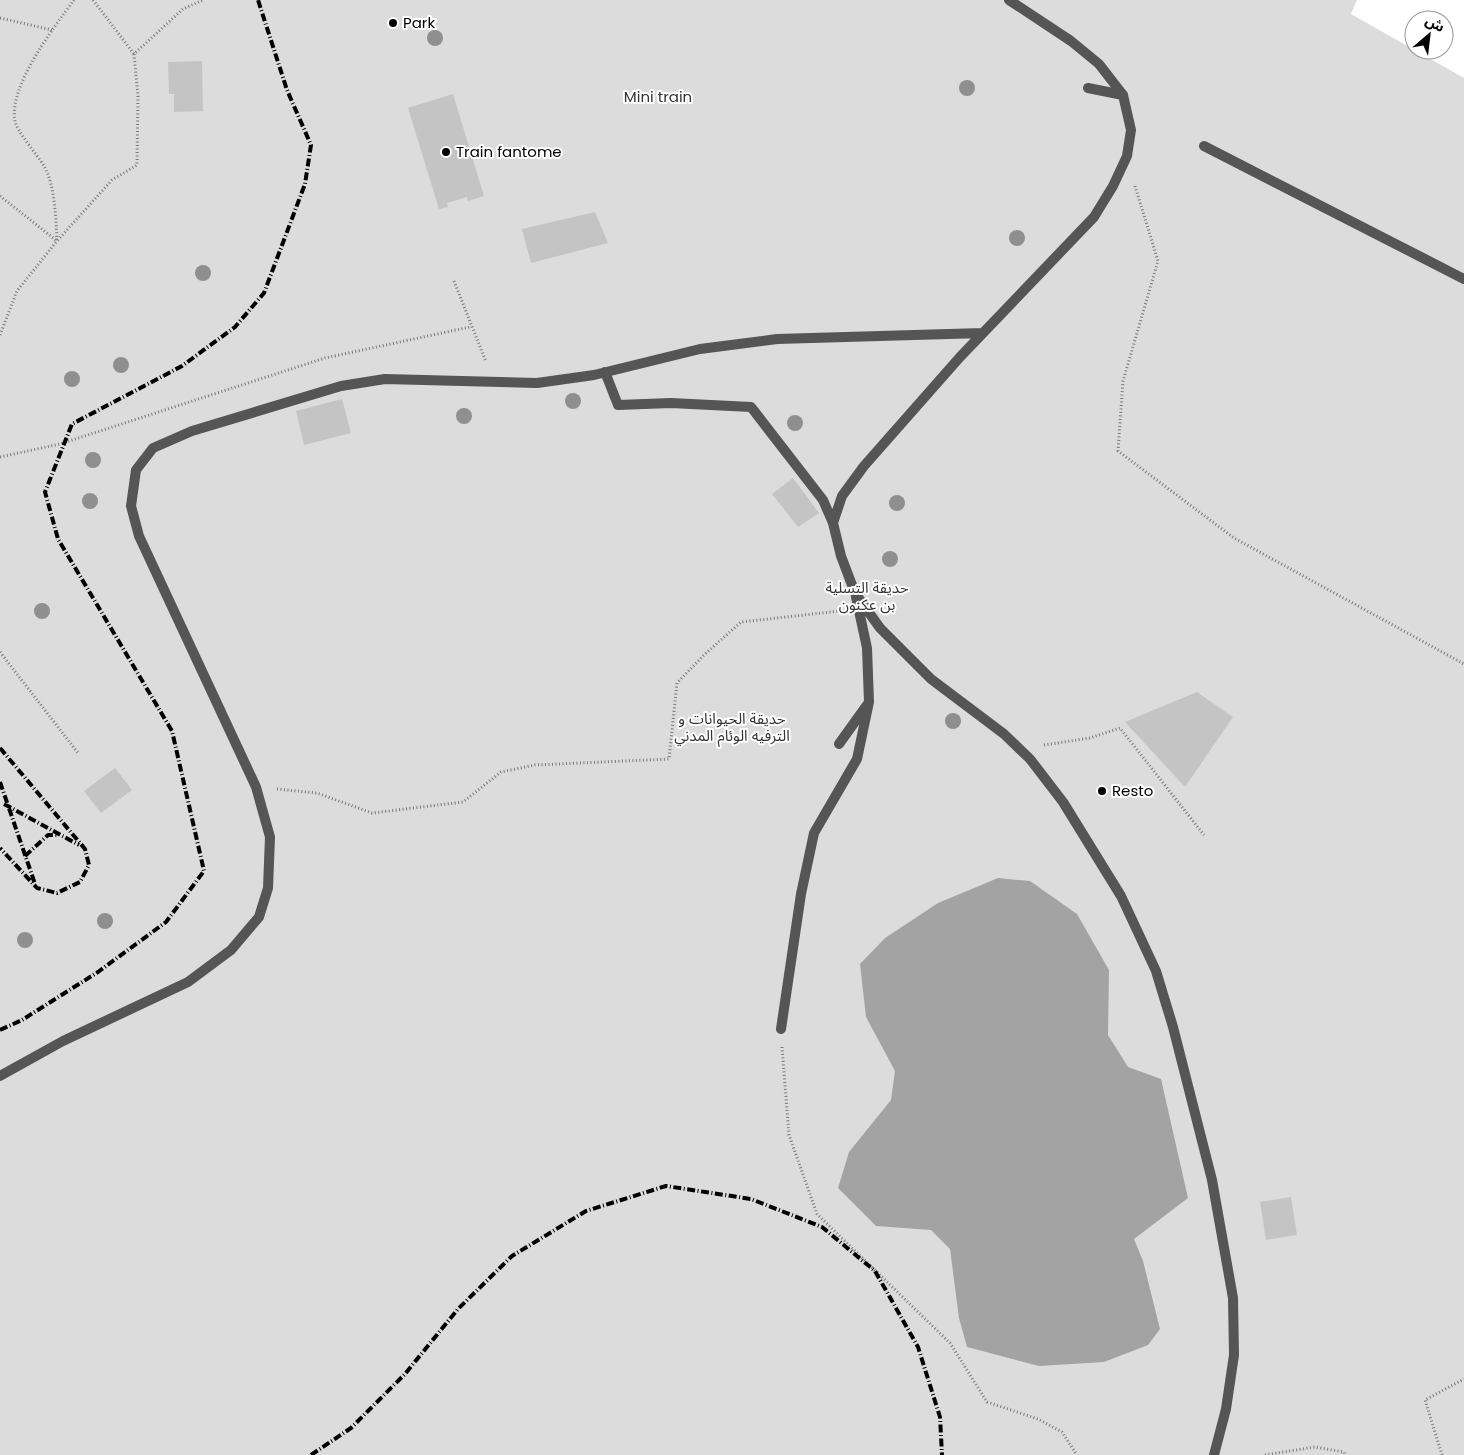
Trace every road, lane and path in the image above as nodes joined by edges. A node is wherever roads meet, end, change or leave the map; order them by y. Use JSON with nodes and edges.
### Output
{"nodes":[{"id":1,"x":74,"y":0,"type":"edge"},
{"id":2,"x":93,"y":0,"type":"edge"},
{"id":3,"x":203,"y":0,"type":"edge"},
{"id":4,"x":1009,"y":0,"type":"edge"},
{"id":5,"x":0,"y":18,"type":"edge"},
{"id":6,"x":52,"y":30,"type":"junction"},
{"id":7,"x":134,"y":54,"type":"junction"},
{"id":8,"x":1088,"y":88,"type":"dead end"},
{"id":9,"x":1123,"y":95,"type":"junction"},
{"id":10,"x":1204,"y":146,"type":"dead end"},
{"id":11,"x":1127,"y":156,"type":"junction"},
{"id":12,"x":0,"y":196,"type":"edge"},
{"id":13,"x":57,"y":241,"type":"junction"},
{"id":14,"x":1464,"y":279,"type":"edge"},
{"id":15,"x":454,"y":282,"type":"dead end"},
{"id":16,"x":470,"y":327,"type":"junction"},
{"id":17,"x":983,"y":333,"type":"junction"},
{"id":18,"x":0,"y":334,"type":"edge"},
{"id":19,"x":605,"y":372,"type":"junction"},
{"id":20,"x":494,"y":382,"type":"junction"},
{"id":21,"x":0,"y":457,"type":"edge"},
{"id":22,"x":833,"y":523,"type":"junction"},
{"id":23,"x":855,"y":593,"type":"junction"},
{"id":24,"x":858,"y":609,"type":"junction"},
{"id":25,"x":0,"y":652,"type":"edge"},
{"id":26,"x":1464,"y":664,"type":"edge"},
{"id":27,"x":869,"y":702,"type":"junction"},
{"id":28,"x":839,"y":744,"type":"dead end"},
{"id":29,"x":1019,"y":748,"type":"junction"},
{"id":30,"x":78,"y":752,"type":"dead end"},
{"id":31,"x":256,"y":787,"type":"junction"},
{"id":32,"x":1204,"y":835,"type":"dead end"},
{"id":33,"x":781,"y":1029,"type":"joint"},
{"id":34,"x":0,"y":1076,"type":"edge"},
{"id":35,"x":1464,"y":1379,"type":"edge"},
{"id":36,"x":1077,"y":1455,"type":"edge"},
{"id":37,"x":1214,"y":1455,"type":"edge"},
{"id":38,"x":1265,"y":1455,"type":"edge"},
{"id":39,"x":1345,"y":1455,"type":"edge"},
{"id":40,"x":1442,"y":1455,"type":"edge"}],
"edges":[{"from":1,"to":6,"type":"path"},
{"from":2,"to":7,"type":"path"},
{"from":3,"to":7,"type":"path"},
{"from":4,"to":9,"type":"street"},
{"from":5,"to":6,"type":"path"},
{"from":6,"to":13,"type":"path"},
{"from":7,"to":13,"type":"path"},
{"from":8,"to":9,"type":"street"},
{"from":9,"to":11,"type":"street"},
{"from":10,"to":14,"type":"street"},
{"from":11,"to":17,"type":"street"},
{"from":11,"to":26,"type":"path"},
{"from":12,"to":13,"type":"path"},
{"from":13,"to":18,"type":"path"},
{"from":15,"to":16,"type":"path"},
{"from":16,"to":20,"type":"path"},
{"from":16,"to":21,"type":"path"},
{"from":17,"to":19,"type":"street"},
{"from":17,"to":22,"type":"street"},
{"from":19,"to":20,"type":"street"},
{"from":19,"to":22,"type":"street"},
{"from":20,"to":31,"type":"street"},
{"from":22,"to":23,"type":"street"},
{"from":23,"to":24,"type":"street"},
{"from":23,"to":29,"type":"street"},
{"from":24,"to":27,"type":"street"},
{"from":24,"to":31,"type":"path"},
{"from":25,"to":30,"type":"path"},
{"from":27,"to":28,"type":"street"},
{"from":27,"to":33,"type":"street"},
{"from":29,"to":32,"type":"path"},
{"from":29,"to":37,"type":"street"},
{"from":31,"to":34,"type":"street"},
{"from":33,"to":36,"type":"path"},
{"from":35,"to":40,"type":"path"},
{"from":38,"to":39,"type":"path"}]}
